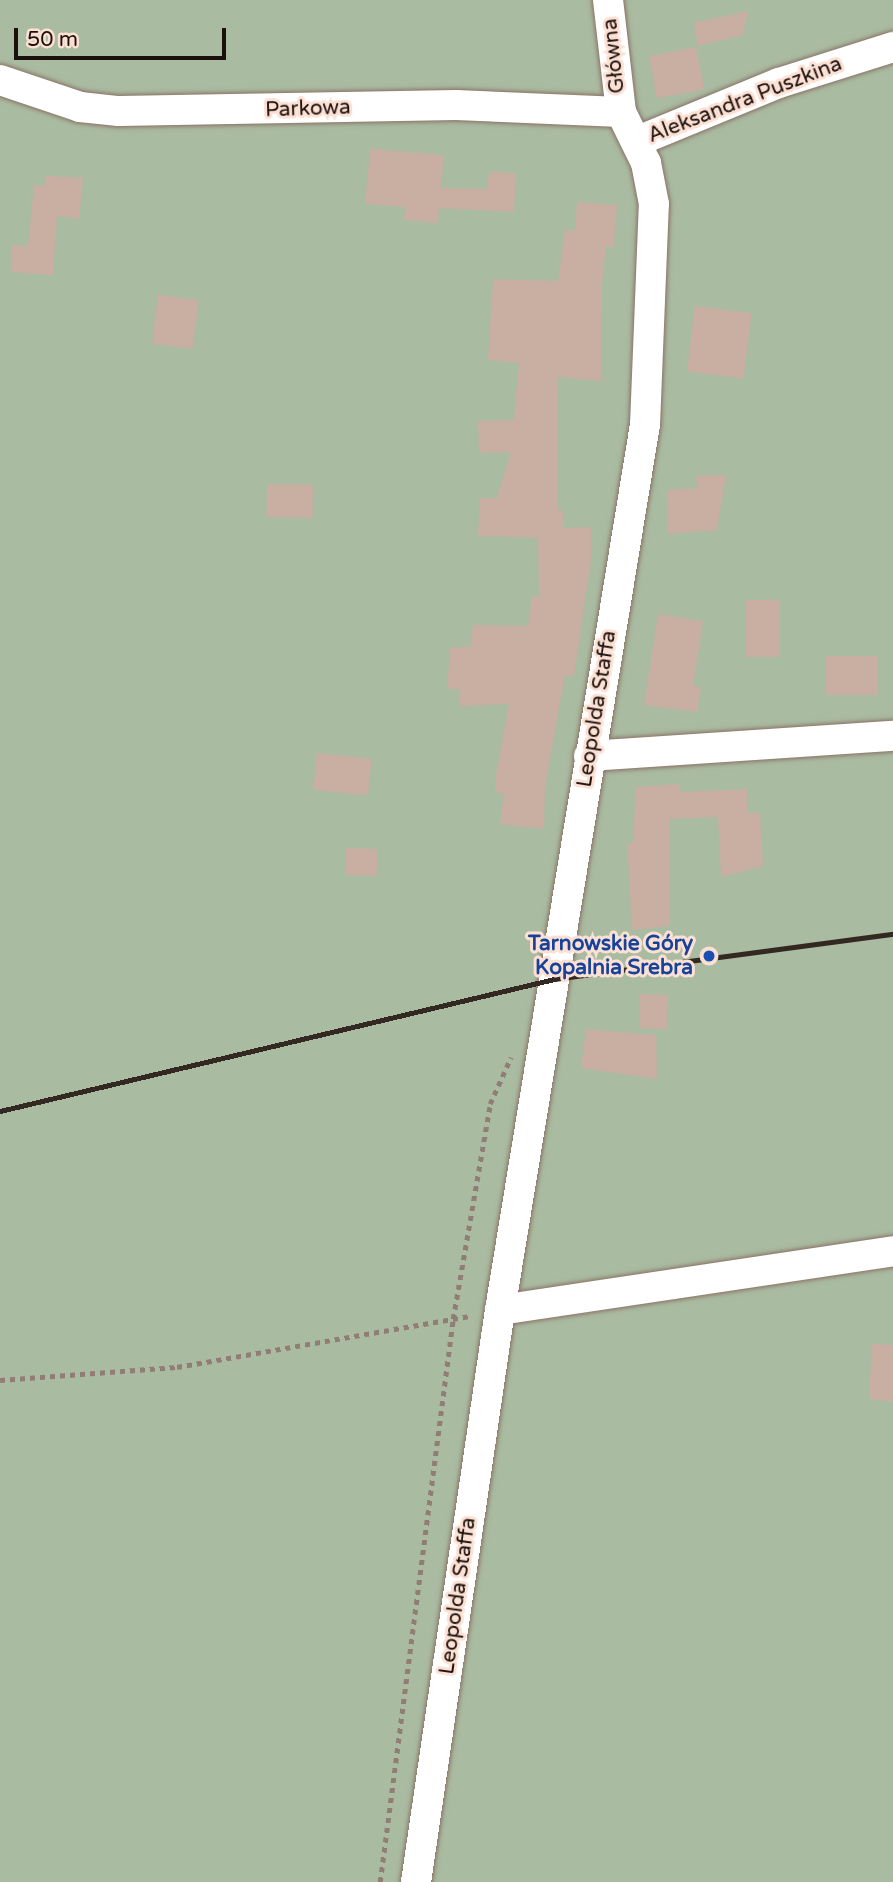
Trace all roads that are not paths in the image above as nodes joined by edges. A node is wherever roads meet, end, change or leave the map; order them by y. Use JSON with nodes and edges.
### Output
{"nodes":[{"id":1,"x":608,"y":0,"type":"edge"},
{"id":2,"x":893,"y":47,"type":"edge"},
{"id":3,"x":0,"y":80,"type":"edge"},
{"id":4,"x":621,"y":112,"type":"junction"},
{"id":5,"x":638,"y":141,"type":"junction"},
{"id":6,"x":893,"y":736,"type":"edge"},
{"id":7,"x":589,"y":756,"type":"junction"},
{"id":8,"x":893,"y":1251,"type":"edge"},
{"id":9,"x":500,"y":1310,"type":"junction"},
{"id":10,"x":416,"y":1882,"type":"edge"}],
"edges":[{"from":1,"to":4,"type":"street","name":"Główna"},
{"from":2,"to":5,"type":"street","name":"Aleksandra Puszkina"},
{"from":3,"to":4,"type":"street","name":"Parkowa"},
{"from":4,"to":5,"type":"street","name":"Leopolda Staffa"},
{"from":5,"to":7,"type":"street","name":"Leopolda Staffa"},
{"from":6,"to":7,"type":"street"},
{"from":7,"to":9,"type":"street","name":"Leopolda Staffa"},
{"from":8,"to":9,"type":"street"},
{"from":9,"to":10,"type":"street","name":"Leopolda Staffa"}]}
